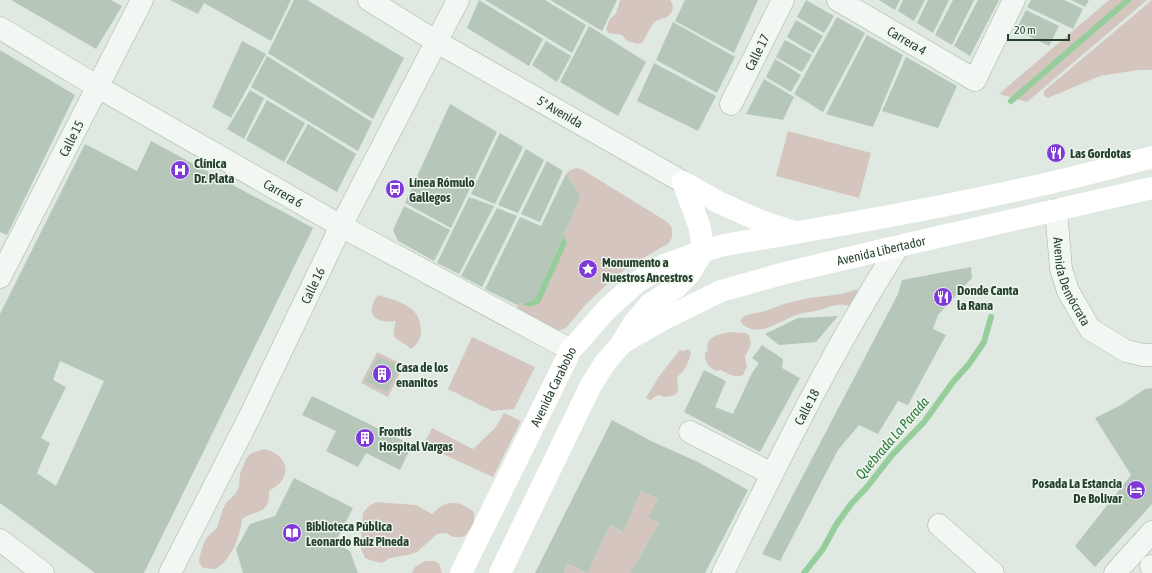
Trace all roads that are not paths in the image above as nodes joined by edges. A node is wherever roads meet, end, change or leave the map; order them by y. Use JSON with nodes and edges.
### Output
{"nodes":[{"id":1,"x":142,"y":0,"type":"edge"},
{"id":2,"x":369,"y":0,"type":"edge"},
{"id":3,"x":458,"y":0,"type":"edge"},
{"id":4,"x":783,"y":0,"type":"edge"},
{"id":5,"x":838,"y":0,"type":"edge"},
{"id":6,"x":1014,"y":0,"type":"edge"},
{"id":7,"x":0,"y":28,"type":"edge"},
{"id":8,"x":437,"y":42,"type":"junction"},
{"id":9,"x":98,"y":87,"type":"junction"},
{"id":10,"x":731,"y":104,"type":"dead end"},
{"id":11,"x":1152,"y":158,"type":"edge"},
{"id":12,"x":683,"y":182,"type":"junction"},
{"id":13,"x":1152,"y":188,"type":"edge"},
{"id":14,"x":1056,"y":210,"type":"junction"},
{"id":15,"x":341,"y":226,"type":"junction"},
{"id":16,"x":797,"y":233,"type":"junction"},
{"id":17,"x":899,"y":246,"type":"junction"},
{"id":18,"x":703,"y":251,"type":"junction"},
{"id":19,"x":0,"y":277,"type":"edge"},
{"id":20,"x":622,"y":343,"type":"junction"},
{"id":21,"x":571,"y":350,"type":"junction"},
{"id":22,"x":1152,"y":356,"type":"edge"},
{"id":23,"x":690,"y":432,"type":"dead end"},
{"id":24,"x":772,"y":474,"type":"junction"},
{"id":25,"x":939,"y":524,"type":"dead end"},
{"id":26,"x":1152,"y":532,"type":"edge"},
{"id":27,"x":0,"y":540,"type":"edge"},
{"id":28,"x":43,"y":573,"type":"edge"},
{"id":29,"x":170,"y":573,"type":"edge"},
{"id":30,"x":461,"y":573,"type":"edge"},
{"id":31,"x":500,"y":573,"type":"edge"},
{"id":32,"x":723,"y":573,"type":"edge"},
{"id":33,"x":993,"y":573,"type":"edge"},
{"id":34,"x":1114,"y":573,"type":"edge"}],
"edges":[{"from":1,"to":9,"type":"street","name":"Calle 15"},
{"from":2,"to":8,"type":"street","name":"5ª Avenida"},
{"from":3,"to":8,"type":"street","name":"Calle 16"},
{"from":4,"to":10,"type":"street","name":"Calle 17"},
{"from":5,"to":6,"type":"street","name":"Carrera 4"},
{"from":7,"to":9,"type":"street","name":"Carrera 6"},
{"from":8,"to":12,"type":"street","name":"5ª Avenida"},
{"from":8,"to":15,"type":"street","name":"Calle 16"},
{"from":9,"to":15,"type":"street","name":"Carrera 6"},
{"from":9,"to":19,"type":"street","name":"Calle 15"},
{"from":11,"to":16,"type":"main road"},
{"from":12,"to":16,"type":"main road"},
{"from":12,"to":18,"type":"main road"},
{"from":13,"to":14,"type":"main road","name":"Avenida Libertador"},
{"from":14,"to":17,"type":"main road","name":"Avenida Libertador"},
{"from":14,"to":22,"type":"street","name":"Avenida Demócrata"},
{"from":15,"to":21,"type":"street","name":"Carrera 6"},
{"from":15,"to":29,"type":"street","name":"Calle 16"},
{"from":16,"to":18,"type":"main road"},
{"from":17,"to":20,"type":"main road","name":"Avenida Libertador"},
{"from":17,"to":24,"type":"street","name":"Calle 18"},
{"from":18,"to":20,"type":"main road"},
{"from":18,"to":21,"type":"main road","name":"Avenida Carabobo"},
{"from":20,"to":31,"type":"main road"},
{"from":21,"to":30,"type":"main road","name":"Avenida Carabobo"},
{"from":23,"to":24,"type":"street"},
{"from":24,"to":32,"type":"street","name":"Calle 18"},
{"from":25,"to":33,"type":"street"},
{"from":26,"to":34,"type":"street"},
{"from":27,"to":28,"type":"street"}]}
